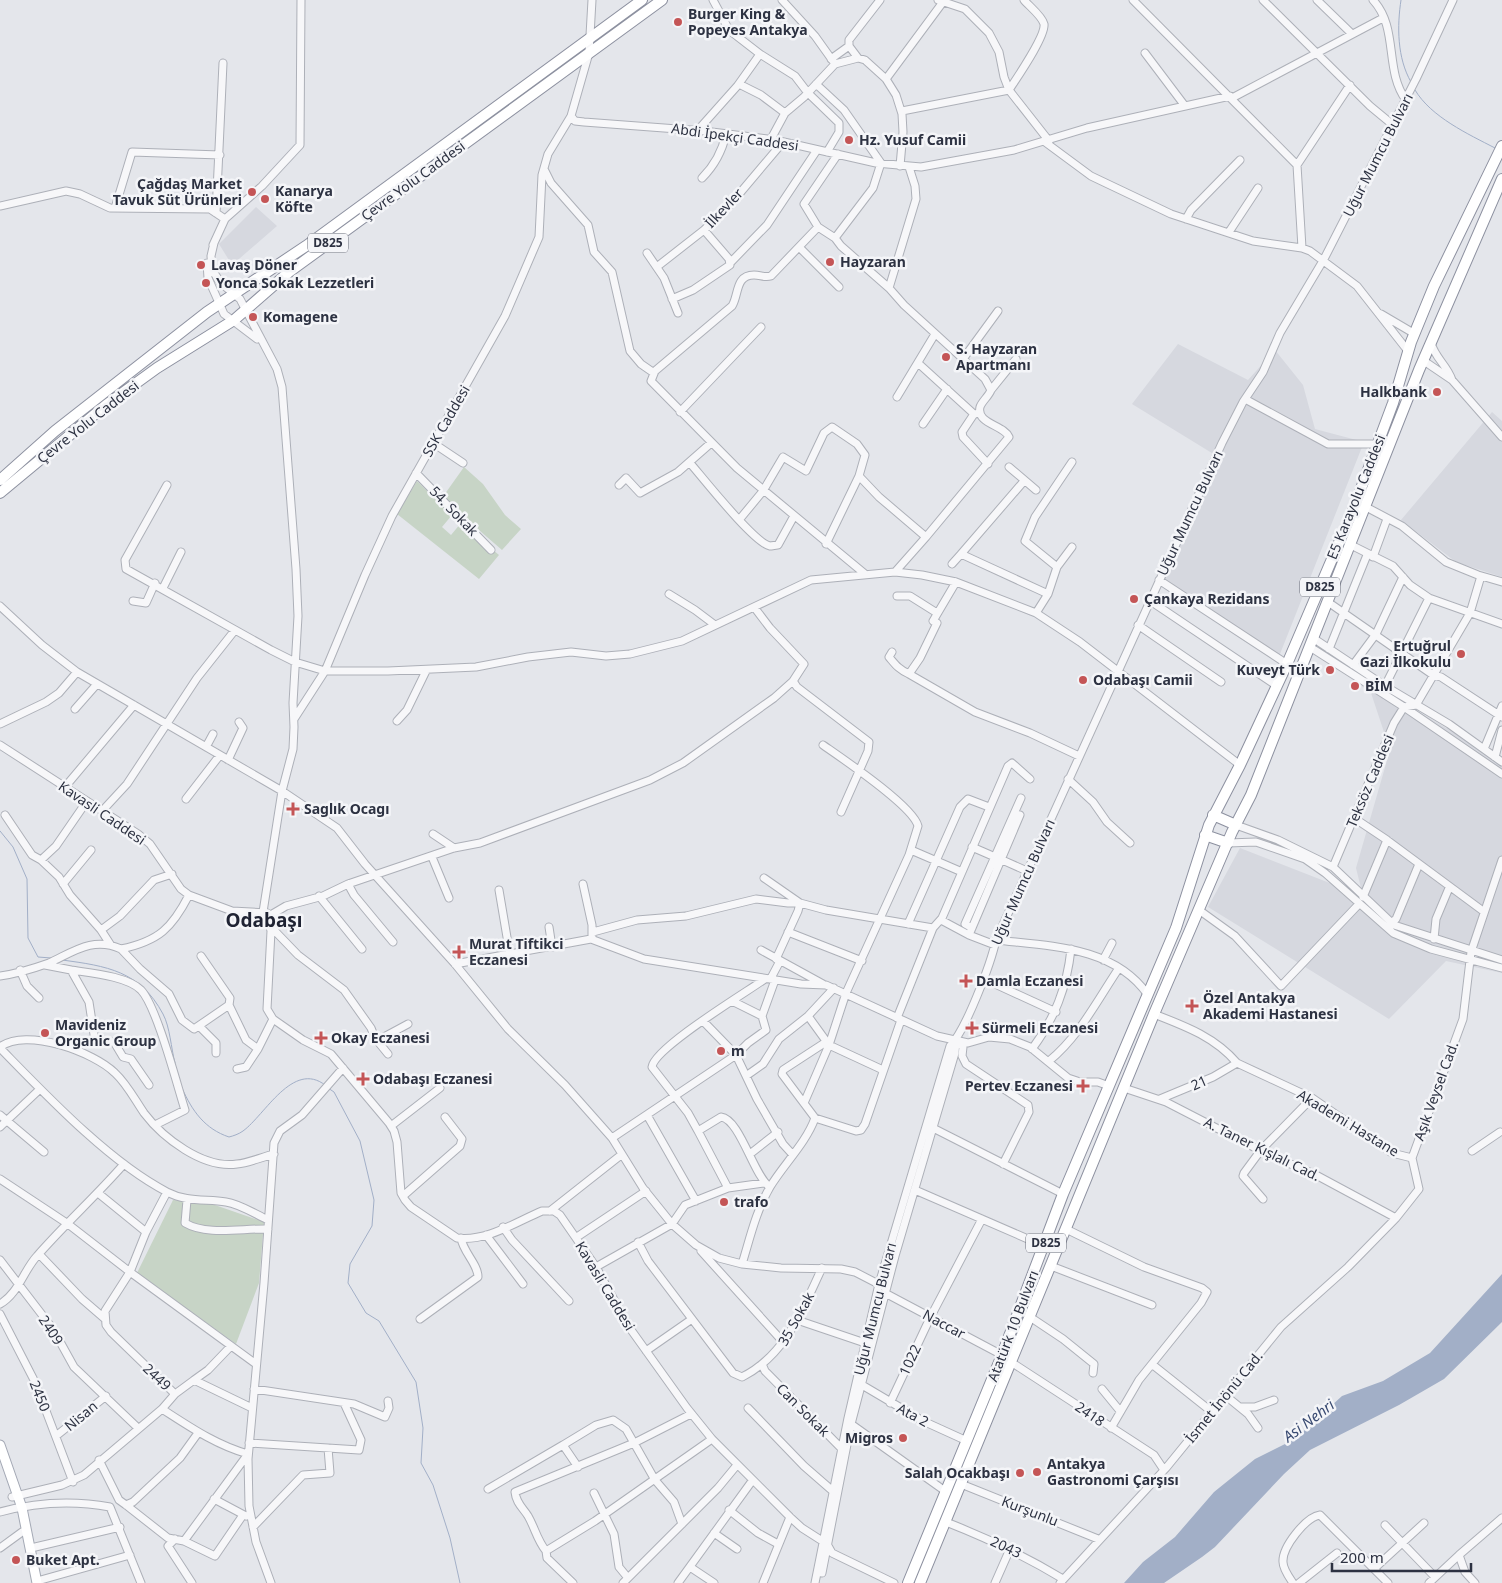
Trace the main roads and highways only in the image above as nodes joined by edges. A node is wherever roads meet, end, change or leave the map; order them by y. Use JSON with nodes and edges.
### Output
{"nodes":[{"id":1,"x":642,"y":0,"type":"edge"},
{"id":2,"x":662,"y":0,"type":"edge"},
{"id":3,"x":1502,"y":146,"type":"edge"},
{"id":4,"x":1502,"y":179,"type":"edge"},
{"id":5,"x":1415,"y":334,"type":"junction"},
{"id":6,"x":1431,"y":343,"type":"junction"},
{"id":7,"x":1408,"y":351,"type":"junction"},
{"id":8,"x":1424,"y":361,"type":"junction"},
{"id":9,"x":0,"y":480,"type":"edge"},
{"id":10,"x":0,"y":493,"type":"edge"},
{"id":11,"x":1213,"y":815,"type":"junction"},
{"id":12,"x":1236,"y":825,"type":"junction"},
{"id":13,"x":1205,"y":834,"type":"junction"},
{"id":14,"x":1228,"y":843,"type":"junction"},
{"id":15,"x":1184,"y":902,"type":"joint"},
{"id":16,"x":1199,"y":910,"type":"joint"},
{"id":17,"x":0,"y":1445,"type":"edge"},
{"id":18,"x":0,"y":1460,"type":"edge"},
{"id":19,"x":15,"y":1496,"type":"junction"},
{"id":20,"x":19,"y":1508,"type":"junction"},
{"id":21,"x":35,"y":1582,"type":"edge"},
{"id":22,"x":908,"y":1583,"type":"edge"},
{"id":23,"x":920,"y":1583,"type":"edge"}],
"edges":[{"from":1,"to":9,"type":"highway","name":"Çevre Yolu Caddesi","number":"D825"},
{"from":2,"to":10,"type":"highway","name":"Çevre Yolu Caddesi","number":"D825"},
{"from":3,"to":5,"type":"highway","name":"E5 Karayolu Caddesi","number":"D825"},
{"from":4,"to":6,"type":"highway","name":"E5 Karayolu Caddesi","number":"D825"},
{"from":5,"to":6,"type":"highway"},
{"from":5,"to":7,"type":"highway","name":"E5 Karayolu Caddesi","number":"D825"},
{"from":6,"to":8,"type":"highway","name":"E5 Karayolu Caddesi","number":"D825"},
{"from":7,"to":8,"type":"highway"},
{"from":7,"to":11,"type":"highway","name":"E5 Karayolu Caddesi","number":"D825"},
{"from":8,"to":12,"type":"highway","name":"E5 Karayolu Caddesi","number":"D825"},
{"from":11,"to":12,"type":"highway"},
{"from":11,"to":13,"type":"highway","name":"E5 Karayolu Caddesi","number":"D825"},
{"from":12,"to":14,"type":"highway","name":"E5 Karayolu Caddesi","number":"D825"},
{"from":13,"to":14,"type":"highway"},
{"from":13,"to":15,"type":"highway","name":"E5 Karayolu Caddesi","number":"D825"},
{"from":14,"to":16,"type":"highway","name":"E5 Karayolu Caddesi","number":"D825"},
{"from":15,"to":22,"type":"highway","name":"Atatürk 10 Bulvarı","number":"D825"},
{"from":16,"to":23,"type":"highway","name":"Atatürk 10 Bulvarı","number":"D825"},
{"from":17,"to":19,"type":"main road"},
{"from":18,"to":19,"type":"main road"},
{"from":19,"to":20,"type":"main road"},
{"from":20,"to":21,"type":"main road"},
{"from":20,"to":21,"type":"main road"}]}
